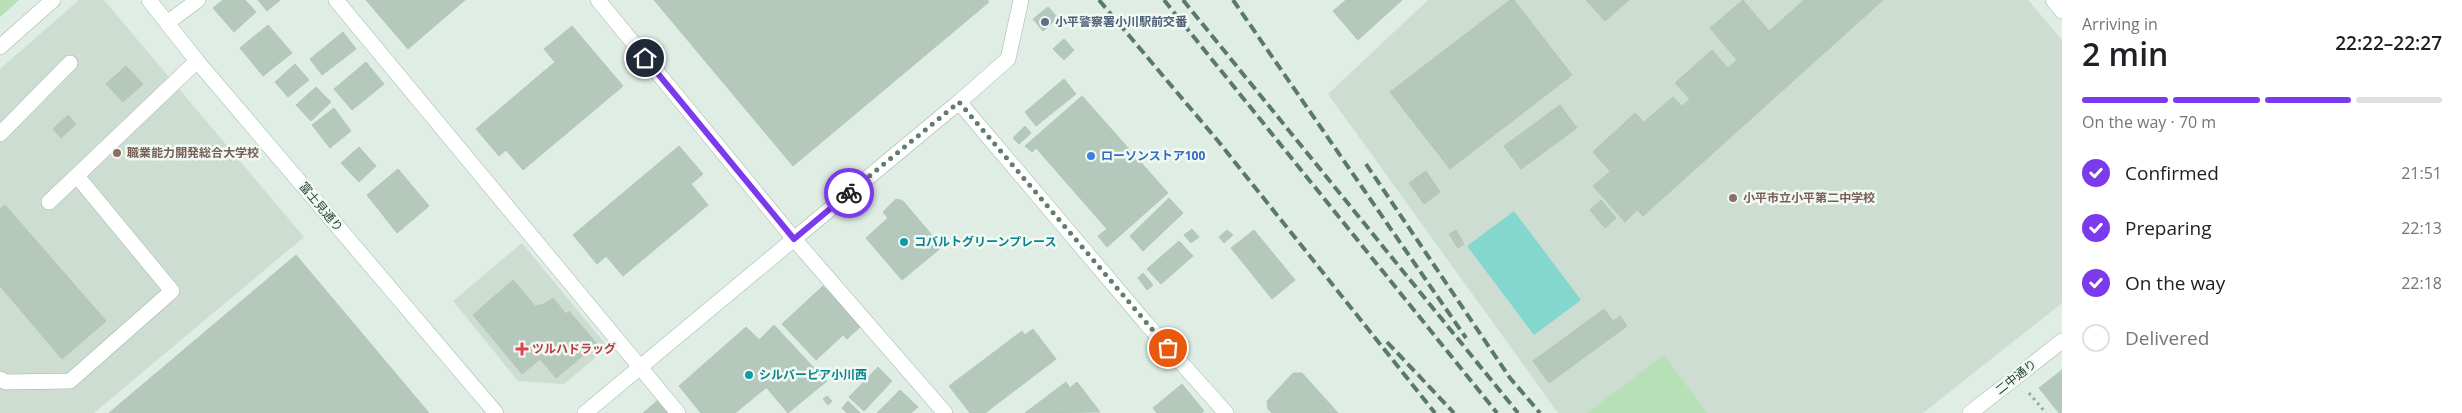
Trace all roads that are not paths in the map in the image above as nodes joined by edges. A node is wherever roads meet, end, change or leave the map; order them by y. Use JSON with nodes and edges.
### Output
{"nodes":[{"id":1,"x":53,"y":0,"type":"edge"},
{"id":2,"x":149,"y":0,"type":"edge"},
{"id":3,"x":198,"y":0,"type":"edge"},
{"id":4,"x":336,"y":0,"type":"edge"},
{"id":5,"x":598,"y":0,"type":"edge"},
{"id":6,"x":1021,"y":0,"type":"edge"},
{"id":7,"x":2053,"y":0,"type":"edge"},
{"id":8,"x":2062,"y":11,"type":"edge"},
{"id":9,"x":167,"y":23,"type":"junction"},
{"id":10,"x":0,"y":47,"type":"edge"},
{"id":11,"x":198,"y":61,"type":"junction"},
{"id":12,"x":70,"y":63,"type":"dead end"},
{"id":13,"x":959,"y":102,"type":"junction"},
{"id":14,"x":0,"y":134,"type":"edge"},
{"id":15,"x":77,"y":176,"type":"junction"},
{"id":16,"x":49,"y":202,"type":"dead end"},
{"id":17,"x":794,"y":239,"type":"junction"},
{"id":18,"x":2062,"y":341,"type":"edge"},
{"id":19,"x":640,"y":367,"type":"junction"},
{"id":20,"x":0,"y":379,"type":"edge"},
{"id":21,"x":496,"y":413,"type":"edge"},
{"id":22,"x":584,"y":413,"type":"edge"},
{"id":23,"x":678,"y":413,"type":"edge"},
{"id":24,"x":945,"y":413,"type":"edge"},
{"id":25,"x":1226,"y":413,"type":"edge"},
{"id":26,"x":1970,"y":413,"type":"edge"}],
"edges":[{"from":1,"to":10,"type":"street"},
{"from":2,"to":9,"type":"street","name":"富士見通り"},
{"from":3,"to":9,"type":"street"},
{"from":4,"to":19,"type":"street"},
{"from":5,"to":17,"type":"street"},
{"from":6,"to":13,"type":"street"},
{"from":7,"to":8,"type":"street"},
{"from":9,"to":11,"type":"street","name":"富士見通り"},
{"from":11,"to":15,"type":"street"},
{"from":11,"to":21,"type":"street","name":"富士見通り"},
{"from":12,"to":14,"type":"street"},
{"from":13,"to":17,"type":"street"},
{"from":13,"to":25,"type":"street"},
{"from":15,"to":16,"type":"street"},
{"from":15,"to":20,"type":"street"},
{"from":17,"to":19,"type":"street"},
{"from":17,"to":24,"type":"street"},
{"from":18,"to":26,"type":"street","name":"二中通り"},
{"from":19,"to":22,"type":"street"},
{"from":19,"to":23,"type":"street"}]}
